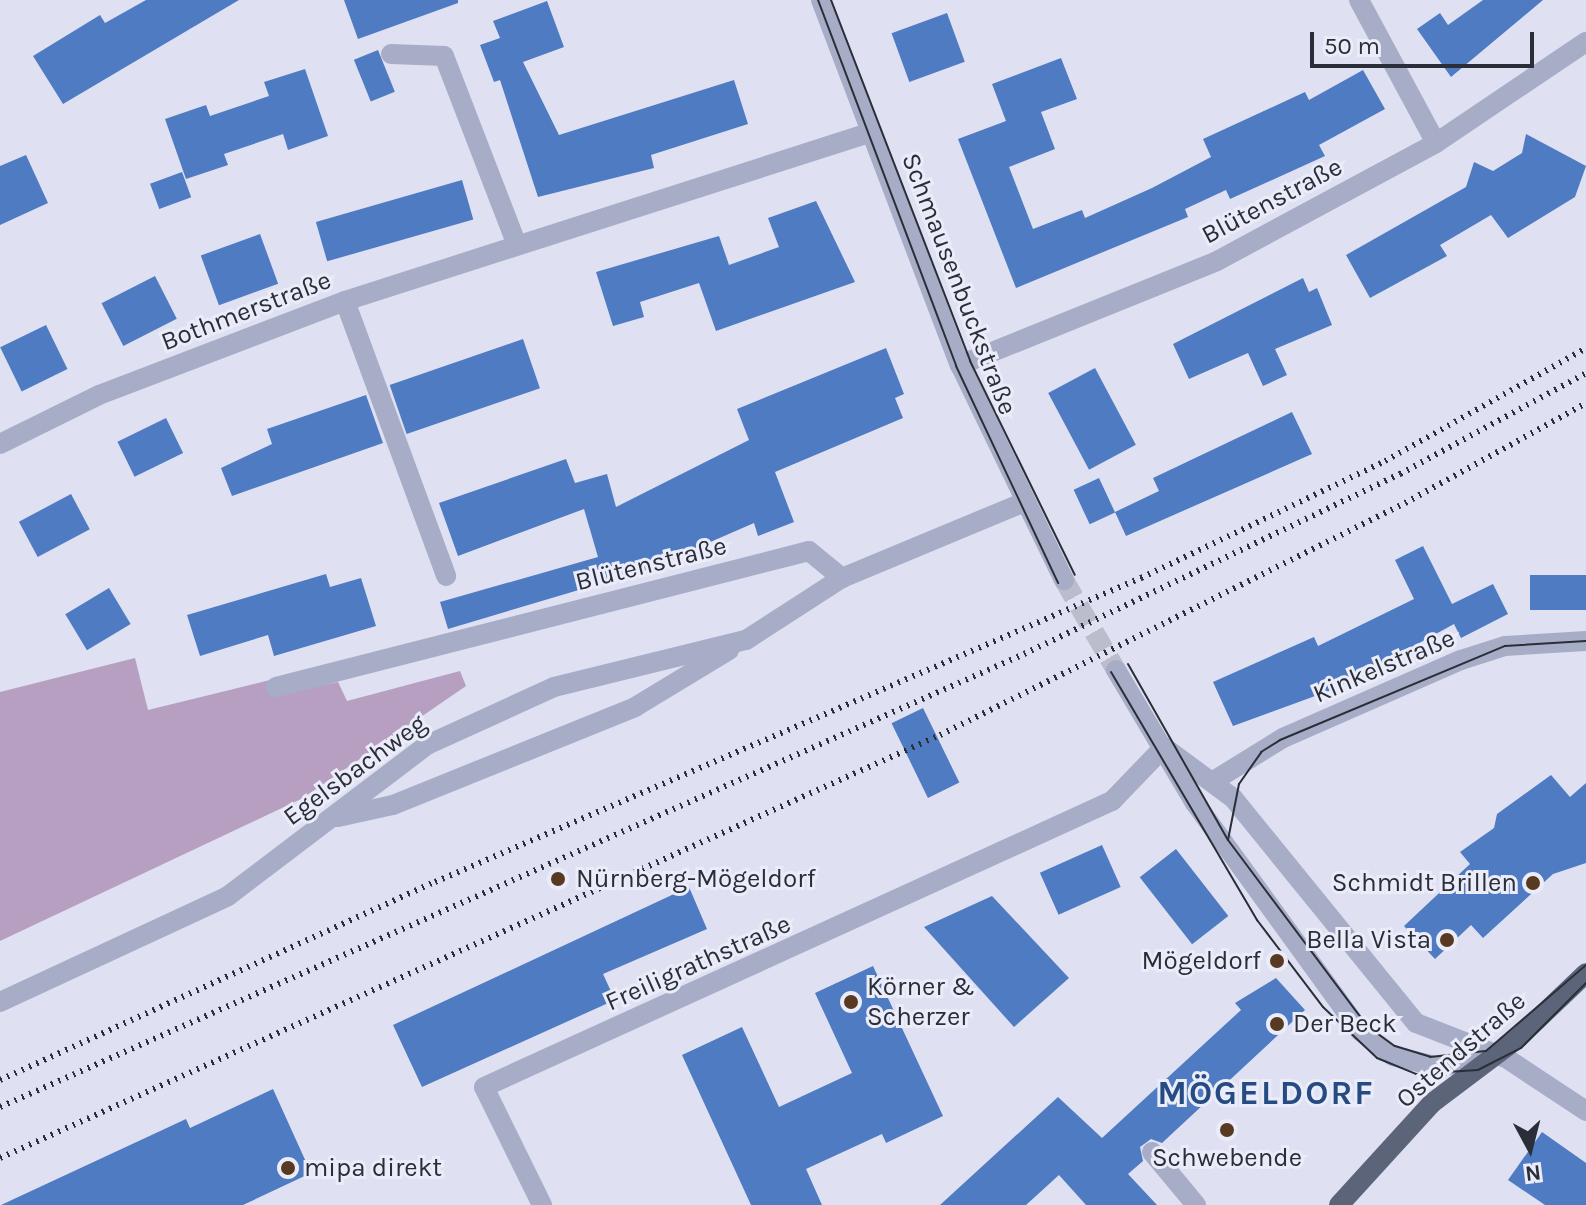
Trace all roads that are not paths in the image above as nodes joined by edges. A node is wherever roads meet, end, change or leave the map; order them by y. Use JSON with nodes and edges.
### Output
{"nodes":[{"id":1,"x":821,"y":0,"type":"edge"},
{"id":2,"x":1359,"y":0,"type":"edge"},
{"id":3,"x":1586,"y":42,"type":"edge"},
{"id":4,"x":391,"y":54,"type":"dead end"},
{"id":5,"x":872,"y":132,"type":"junction"},
{"id":6,"x":1436,"y":143,"type":"junction"},
{"id":7,"x":516,"y":243,"type":"junction"},
{"id":8,"x":345,"y":301,"type":"junction"},
{"id":9,"x":960,"y":365,"type":"junction"},
{"id":10,"x":0,"y":444,"type":"edge"},
{"id":11,"x":1022,"y":503,"type":"junction"},
{"id":12,"x":446,"y":576,"type":"dead end"},
{"id":13,"x":842,"y":578,"type":"junction"},
{"id":14,"x":1064,"y":580,"type":"tunnel mouth"},
{"id":15,"x":746,"y":640,"type":"junction"},
{"id":16,"x":1586,"y":641,"type":"edge"},
{"id":17,"x":1116,"y":670,"type":"tunnel mouth"},
{"id":18,"x":276,"y":687,"type":"dead end"},
{"id":19,"x":1164,"y":747,"type":"junction"},
{"id":20,"x":1215,"y":780,"type":"junction"},
{"id":21,"x":331,"y":818,"type":"junction"},
{"id":22,"x":1586,"y":973,"type":"edge"},
{"id":23,"x":0,"y":1002,"type":"edge"},
{"id":24,"x":1499,"y":1054,"type":"junction"},
{"id":25,"x":1586,"y":1111,"type":"edge"},
{"id":26,"x":1152,"y":1152,"type":"dead end"},
{"id":27,"x":542,"y":1205,"type":"edge"},
{"id":28,"x":1196,"y":1205,"type":"edge"},
{"id":29,"x":1339,"y":1205,"type":"edge"}],
"edges":[{"from":1,"to":5,"type":"street","name":"Schmausenbuckstraße"},
{"from":2,"to":6,"type":"street"},
{"from":3,"to":6,"type":"street","name":"Blütenstraße"},
{"from":4,"to":7,"type":"street"},
{"from":5,"to":7,"type":"street","name":"Bothmerstraße"},
{"from":5,"to":9,"type":"street","name":"Schmausenbuckstraße"},
{"from":6,"to":9,"type":"street","name":"Blütenstraße"},
{"from":7,"to":8,"type":"street","name":"Bothmerstraße"},
{"from":8,"to":10,"type":"street","name":"Bothmerstraße"},
{"from":8,"to":12,"type":"street"},
{"from":9,"to":11,"type":"street","name":"Schmausenbuckstraße"},
{"from":11,"to":13,"type":"street"},
{"from":11,"to":14,"type":"street","name":"Schmausenbuckstraße"},
{"from":13,"to":15,"type":"street","name":"Egelsbachweg"},
{"from":13,"to":18,"type":"street","name":"Blütenstraße"},
{"from":15,"to":21,"type":"street"},
{"from":15,"to":21,"type":"street","name":"Egelsbachweg"},
{"from":16,"to":20,"type":"street","name":"Kinkelstraße"},
{"from":17,"to":19,"type":"street"},
{"from":19,"to":20,"type":"street"},
{"from":19,"to":24,"type":"street"},
{"from":19,"to":27,"type":"street","name":"Freiligrathstraße"},
{"from":20,"to":24,"type":"street"},
{"from":21,"to":23,"type":"street","name":"Egelsbachweg"},
{"from":22,"to":24,"type":"main road","name":"Ostendstraße"},
{"from":24,"to":25,"type":"street"},
{"from":24,"to":29,"type":"main road","name":"Ostendstraße"},
{"from":26,"to":28,"type":"street"}]}
